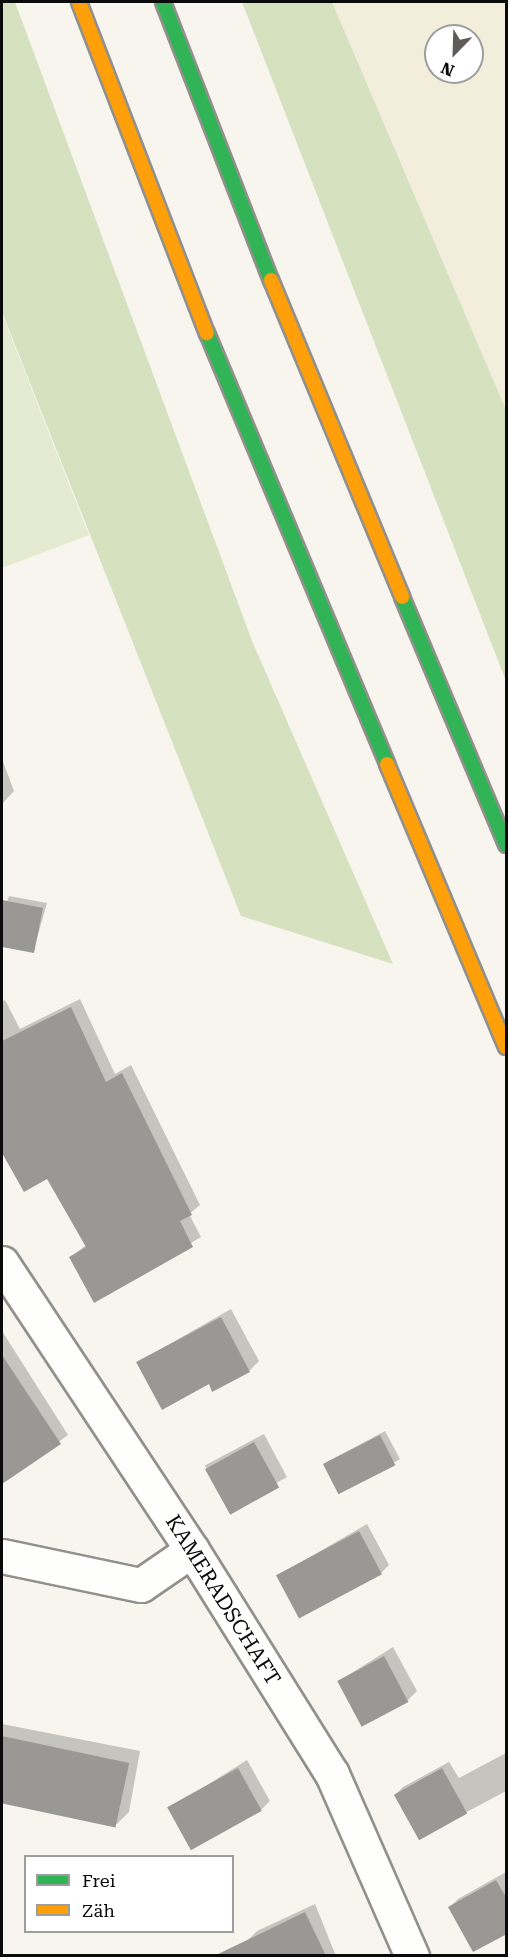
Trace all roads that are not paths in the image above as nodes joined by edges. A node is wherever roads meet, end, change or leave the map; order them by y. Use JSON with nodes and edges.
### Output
{"nodes":[{"id":1,"x":79,"y":2,"type":"edge"},
{"id":2,"x":163,"y":2,"type":"edge"},
{"id":3,"x":507,"y":845,"type":"edge"},
{"id":4,"x":507,"y":1047,"type":"edge"},
{"id":5,"x":2,"y":1263,"type":"edge"},
{"id":6,"x":192,"y":1550,"type":"junction"},
{"id":7,"x":2,"y":1556,"type":"edge"},
{"id":8,"x":412,"y":1956,"type":"edge"}],
"edges":[{"from":1,"to":4,"type":"highway"},
{"from":2,"to":3,"type":"highway"},
{"from":5,"to":6,"type":"street","name":"KAMERADSCHAFT"},
{"from":6,"to":7,"type":"street"},
{"from":6,"to":8,"type":"street","name":"KAMERADSCHAFT"}]}
